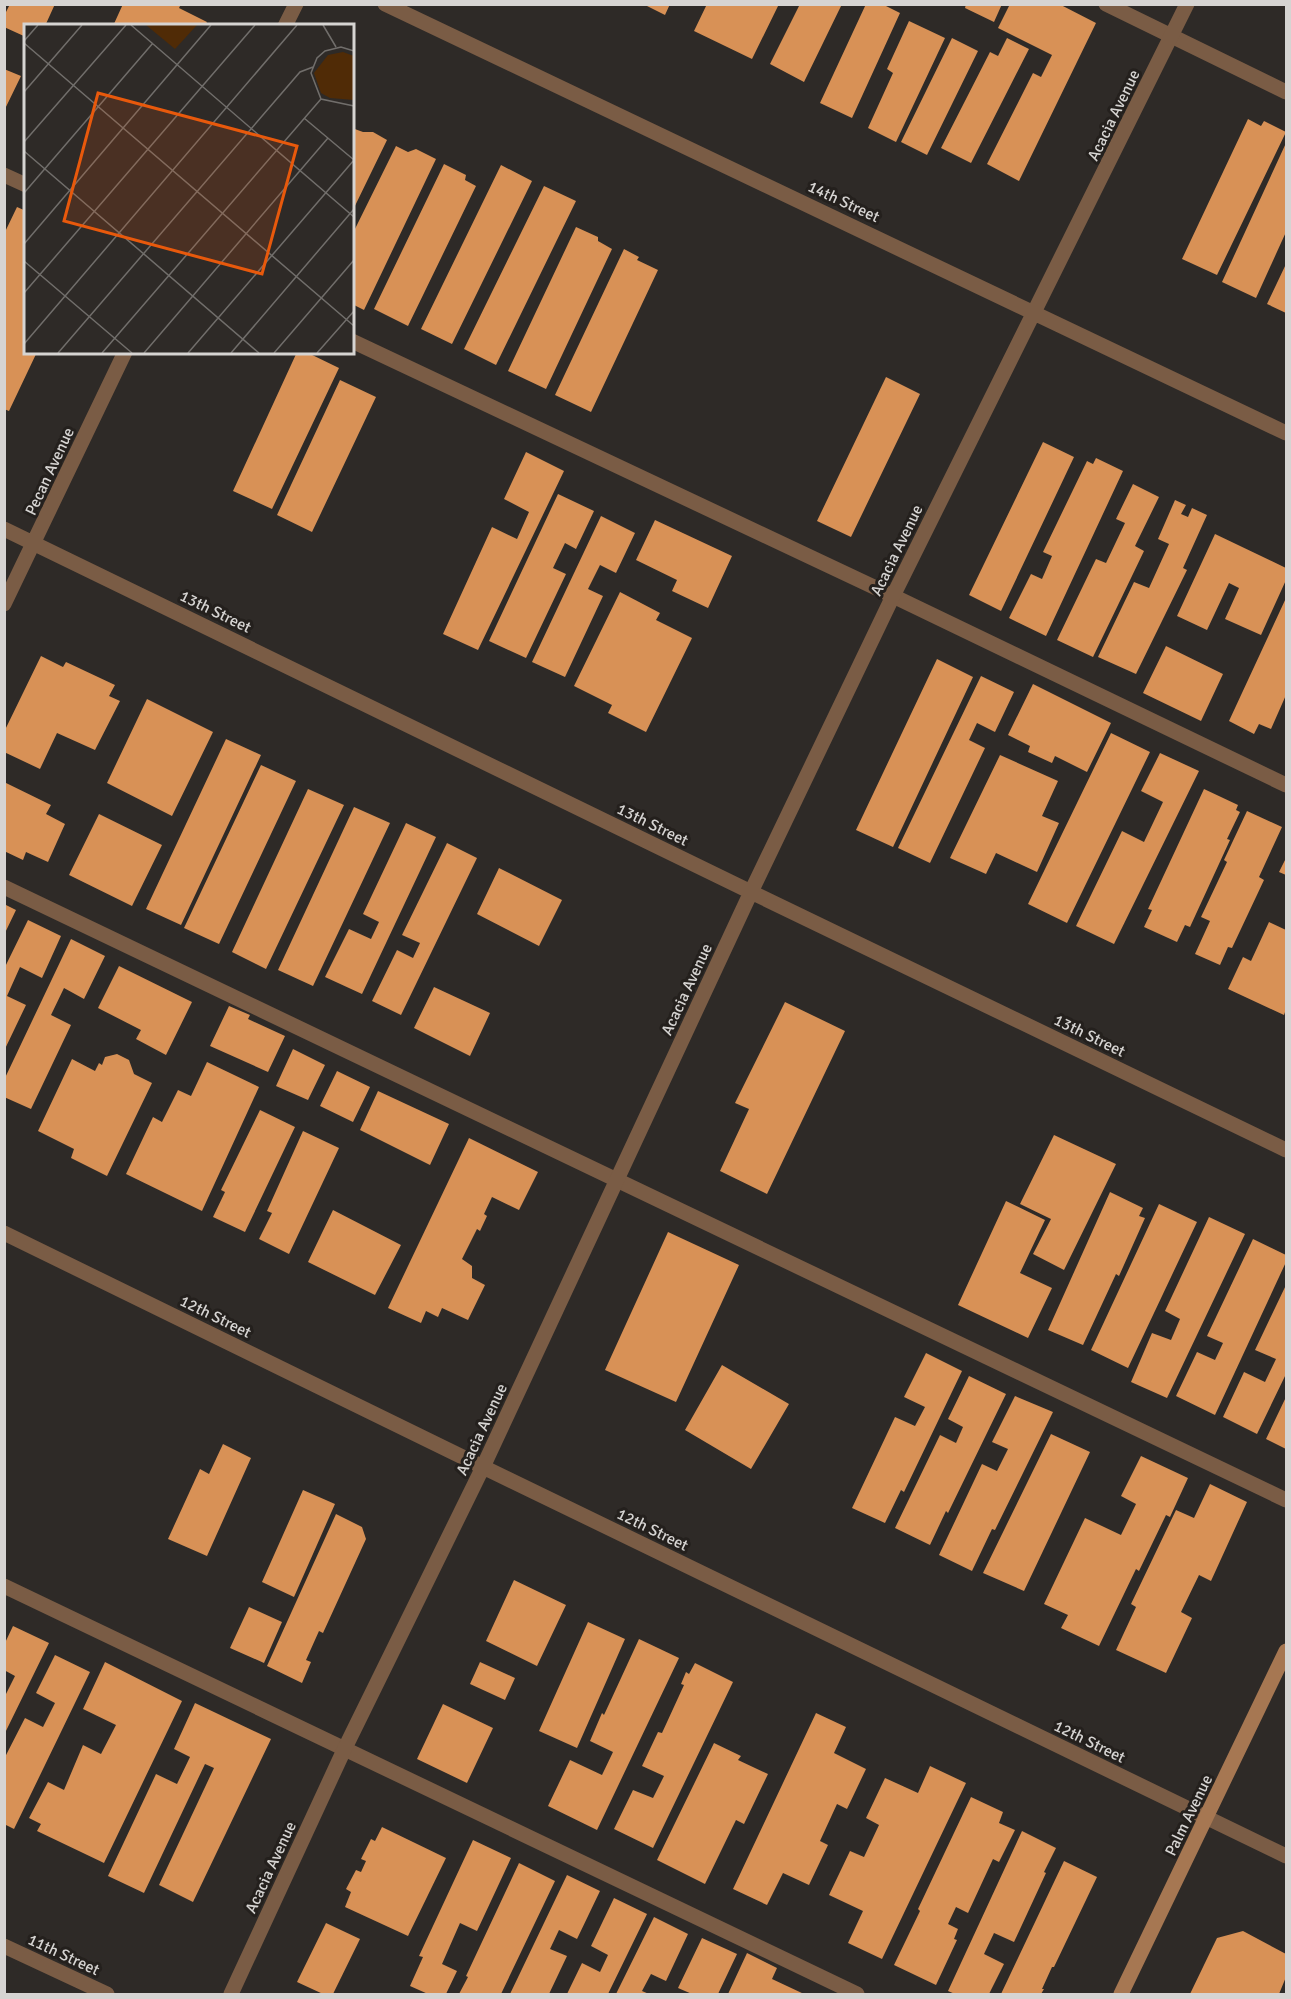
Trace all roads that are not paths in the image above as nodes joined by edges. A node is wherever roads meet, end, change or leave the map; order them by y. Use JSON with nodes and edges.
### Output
{"nodes":[{"id":1,"x":296,"y":4,"type":"edge"},
{"id":2,"x":385,"y":4,"type":"edge"},
{"id":3,"x":1106,"y":4,"type":"edge"},
{"id":4,"x":1187,"y":4,"type":"edge"},
{"id":5,"x":286,"y":24,"type":"edge"},
{"id":6,"x":1172,"y":37,"type":"junction"},
{"id":7,"x":1287,"y":92,"type":"edge"},
{"id":8,"x":4,"y":175,"type":"edge"},
{"id":9,"x":24,"y":184,"type":"edge"},
{"id":10,"x":1035,"y":312,"type":"junction"},
{"id":11,"x":354,"y":341,"type":"edge"},
{"id":12,"x":124,"y":354,"type":"edge"},
{"id":13,"x":1287,"y":433,"type":"edge"},
{"id":14,"x":4,"y":529,"type":"edge"},
{"id":15,"x":34,"y":543,"type":"junction"},
{"id":16,"x":893,"y":596,"type":"junction"},
{"id":17,"x":4,"y":604,"type":"edge"},
{"id":18,"x":1287,"y":785,"type":"edge"},
{"id":19,"x":4,"y":887,"type":"edge"},
{"id":20,"x":751,"y":892,"type":"junction"},
{"id":21,"x":1287,"y":1150,"type":"edge"},
{"id":22,"x":619,"y":1179,"type":"junction"},
{"id":23,"x":4,"y":1233,"type":"edge"},
{"id":24,"x":483,"y":1467,"type":"junction"},
{"id":25,"x":1287,"y":1500,"type":"edge"},
{"id":26,"x":4,"y":1586,"type":"edge"},
{"id":27,"x":1287,"y":1651,"type":"edge"},
{"id":28,"x":344,"y":1750,"type":"junction"},
{"id":29,"x":1206,"y":1817,"type":"junction"},
{"id":30,"x":1287,"y":1856,"type":"edge"},
{"id":31,"x":4,"y":1946,"type":"edge"},
{"id":32,"x":107,"y":1995,"type":"edge"},
{"id":33,"x":231,"y":1995,"type":"edge"},
{"id":34,"x":857,"y":1995,"type":"edge"},
{"id":35,"x":1121,"y":1995,"type":"edge"}],
"edges":[{"from":1,"to":5,"type":"street"},
{"from":2,"to":10,"type":"street","name":"14th Street"},
{"from":3,"to":6,"type":"street"},
{"from":4,"to":6,"type":"street","name":"Acacia Avenue"},
{"from":6,"to":7,"type":"street"},
{"from":6,"to":10,"type":"street","name":"Acacia Avenue"},
{"from":8,"to":9,"type":"street"},
{"from":10,"to":13,"type":"street","name":"14th Street"},
{"from":10,"to":16,"type":"street","name":"Acacia Avenue"},
{"from":11,"to":16,"type":"street"},
{"from":12,"to":15,"type":"street","name":"Pecan Avenue"},
{"from":14,"to":15,"type":"street","name":"13th Street"},
{"from":15,"to":17,"type":"street","name":"Pecan Avenue"},
{"from":15,"to":20,"type":"street","name":"13th Street"},
{"from":16,"to":18,"type":"street"},
{"from":16,"to":20,"type":"street","name":"Acacia Avenue"},
{"from":19,"to":22,"type":"street"},
{"from":20,"to":21,"type":"street","name":"13th Street"},
{"from":20,"to":22,"type":"street","name":"Acacia Avenue"},
{"from":22,"to":24,"type":"street","name":"Acacia Avenue"},
{"from":22,"to":25,"type":"street"},
{"from":23,"to":24,"type":"street","name":"12th Street"},
{"from":24,"to":28,"type":"street","name":"Acacia Avenue"},
{"from":24,"to":29,"type":"street","name":"12th Street"},
{"from":26,"to":28,"type":"street"},
{"from":27,"to":29,"type":"street","name":"Palm Avenue"},
{"from":28,"to":33,"type":"street","name":"Acacia Avenue"},
{"from":28,"to":34,"type":"street"},
{"from":29,"to":30,"type":"street","name":"12th Street"},
{"from":29,"to":35,"type":"street","name":"Palm Avenue"},
{"from":31,"to":32,"type":"street","name":"11th Street"}]}
